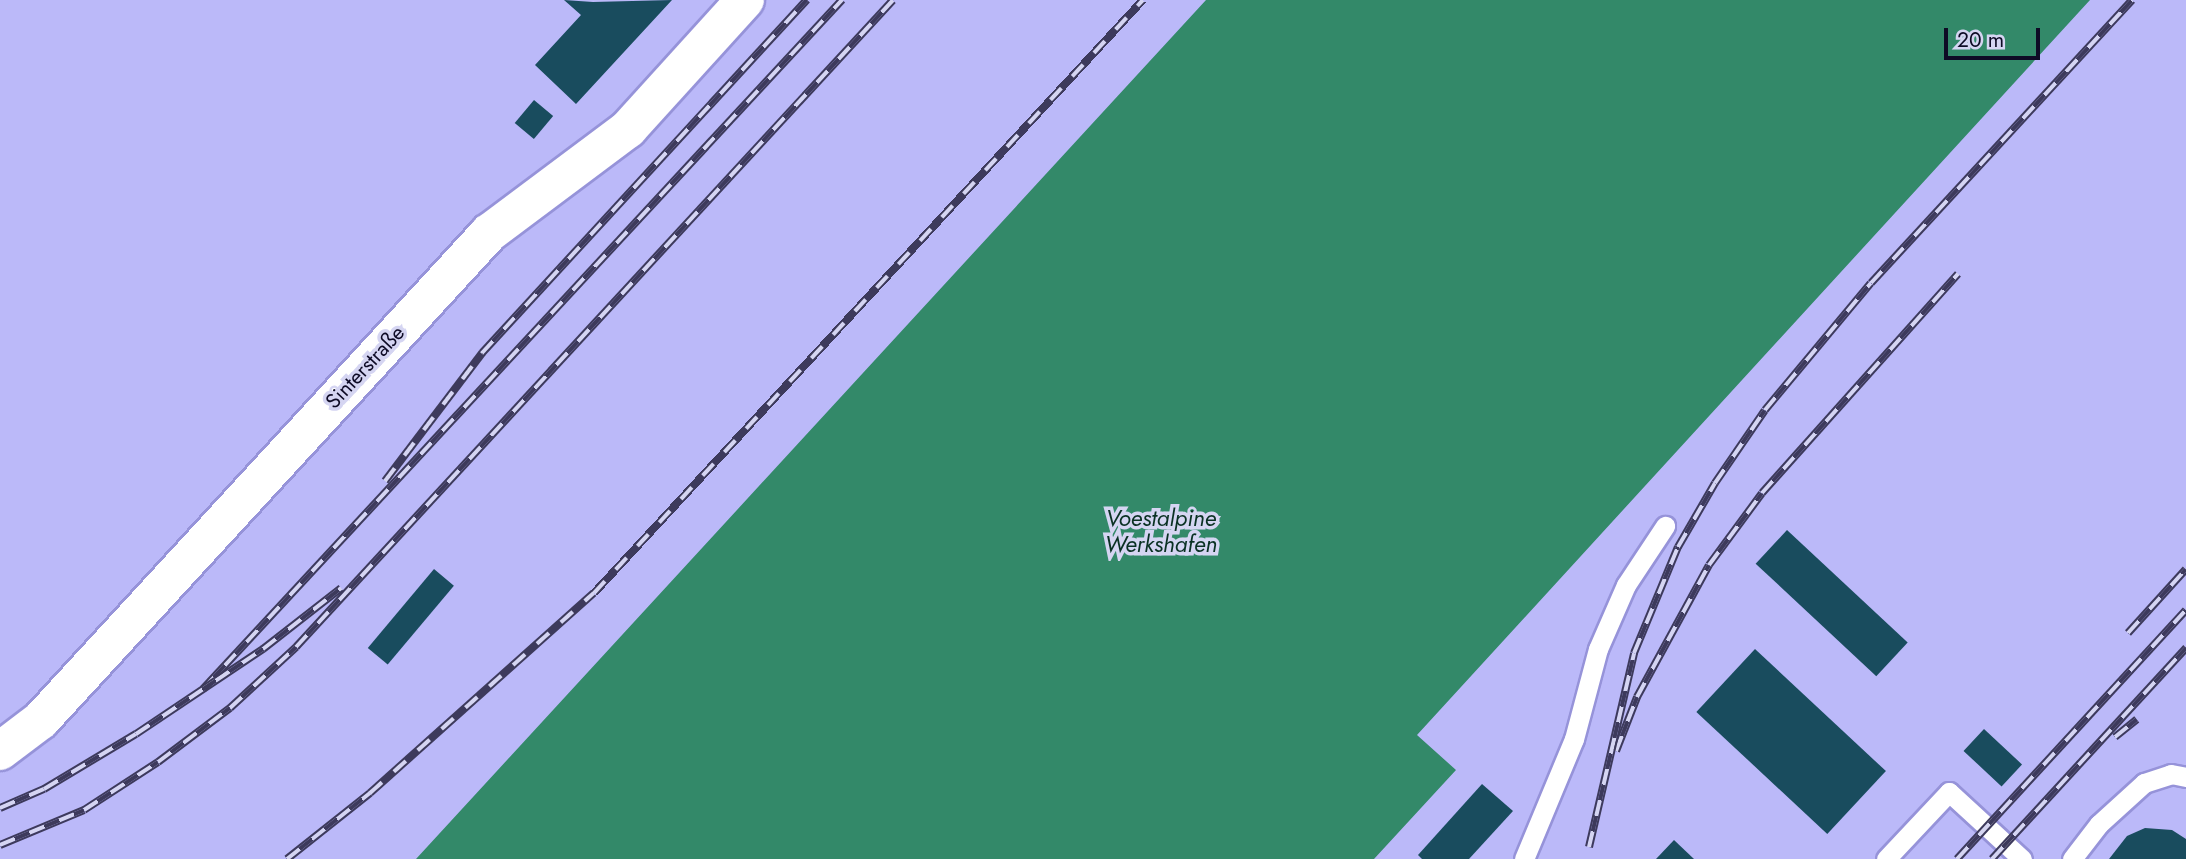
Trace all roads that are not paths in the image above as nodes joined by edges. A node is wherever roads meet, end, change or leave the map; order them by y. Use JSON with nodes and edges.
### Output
{"nodes":[{"id":1,"x":746,"y":0,"type":"edge"},
{"id":2,"x":1665,"y":526,"type":"dead end"},
{"id":3,"x":0,"y":751,"type":"edge"},
{"id":4,"x":2186,"y":777,"type":"edge"},
{"id":5,"x":1524,"y":859,"type":"edge"},
{"id":6,"x":1886,"y":859,"type":"edge"},
{"id":7,"x":2022,"y":859,"type":"edge"},
{"id":8,"x":2072,"y":859,"type":"edge"}],
"edges":[{"from":1,"to":3,"type":"street","name":"Sinterstraße"},
{"from":2,"to":5,"type":"lane"},
{"from":4,"to":8,"type":"lane"},
{"from":6,"to":7,"type":"lane"}]}
